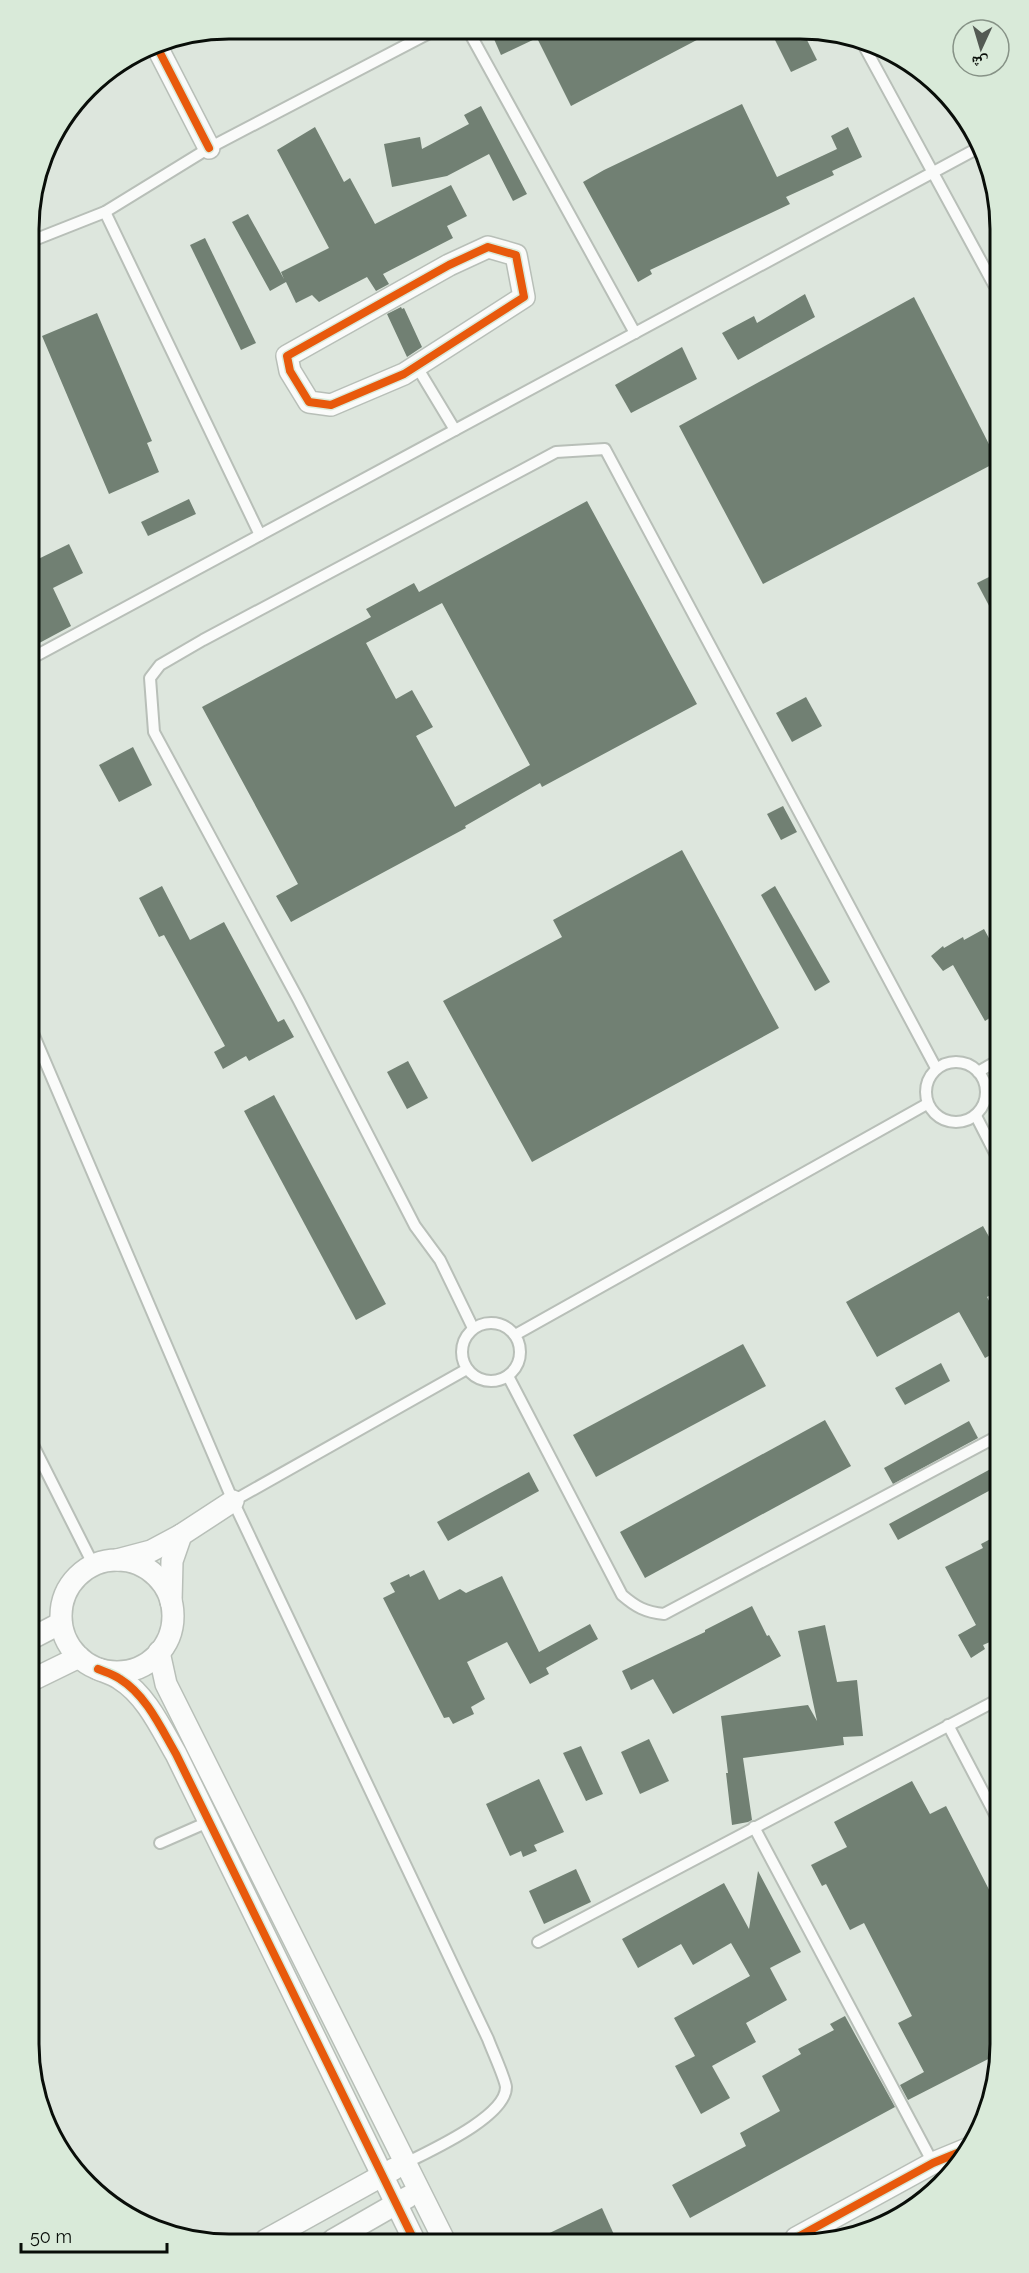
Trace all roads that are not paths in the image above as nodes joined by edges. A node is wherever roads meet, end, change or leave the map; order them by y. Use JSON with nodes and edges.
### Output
{"nodes":[{"id":1,"x":418,"y":39,"type":"edge"},
{"id":2,"x":473,"y":39,"type":"edge"},
{"id":3,"x":867,"y":51,"type":"edge"},
{"id":4,"x":160,"y":52,"type":"edge"},
{"id":5,"x":209,"y":148,"type":"junction"},
{"id":6,"x":973,"y":151,"type":"edge"},
{"id":7,"x":934,"y":172,"type":"junction"},
{"id":8,"x":105,"y":212,"type":"junction"},
{"id":9,"x":39,"y":238,"type":"edge"},
{"id":10,"x":990,"y":277,"type":"edge"},
{"id":11,"x":635,"y":333,"type":"junction"},
{"id":12,"x":417,"y":367,"type":"junction"},
{"id":13,"x":455,"y":430,"type":"junction"},
{"id":14,"x":260,"y":535,"type":"junction"},
{"id":15,"x":39,"y":654,"type":"edge"},
{"id":16,"x":39,"y":1047,"type":"edge"},
{"id":17,"x":990,"y":1065,"type":"edge"},
{"id":18,"x":936,"y":1068,"type":"junction"},
{"id":19,"x":978,"y":1072,"type":"junction"},
{"id":20,"x":927,"y":1104,"type":"junction"},
{"id":21,"x":976,"y":1116,"type":"junction"},
{"id":22,"x":990,"y":1143,"type":"edge"},
{"id":23,"x":473,"y":1328,"type":"junction"},
{"id":24,"x":515,"y":1335,"type":"junction"},
{"id":25,"x":467,"y":1369,"type":"junction"},
{"id":26,"x":508,"y":1376,"type":"junction"},
{"id":27,"x":990,"y":1440,"type":"edge"},
{"id":28,"x":39,"y":1454,"type":"edge"},
{"id":29,"x":233,"y":1501,"type":"junction"},
{"id":30,"x":181,"y":1535,"type":"junction"},
{"id":31,"x":103,"y":1564,"type":"junction"},
{"id":32,"x":171,"y":1605,"type":"junction"},
{"id":33,"x":61,"y":1623,"type":"junction"},
{"id":34,"x":39,"y":1634,"type":"edge"},
{"id":35,"x":159,"y":1652,"type":"junction"},
{"id":36,"x":79,"y":1657,"type":"junction"},
{"id":37,"x":98,"y":1669,"type":"junction"},
{"id":38,"x":39,"y":1677,"type":"edge"},
{"id":39,"x":990,"y":1704,"type":"edge"},
{"id":40,"x":948,"y":1725,"type":"junction"},
{"id":41,"x":990,"y":1805,"type":"edge"},
{"id":42,"x":208,"y":1822,"type":"junction"},
{"id":43,"x":754,"y":1827,"type":"junction"},
{"id":44,"x":160,"y":1844,"type":"dead end"},
{"id":45,"x":538,"y":1942,"type":"dead end"},
{"id":46,"x":955,"y":2154,"type":"edge"},
{"id":47,"x":405,"y":2163,"type":"junction"},
{"id":48,"x":933,"y":2163,"type":"junction"},
{"id":49,"x":382,"y":2175,"type":"junction"},
{"id":50,"x":419,"y":2191,"type":"junction"},
{"id":51,"x":396,"y":2203,"type":"junction"},
{"id":52,"x":277,"y":2234,"type":"edge"},
{"id":53,"x":343,"y":2234,"type":"edge"},
{"id":54,"x":411,"y":2234,"type":"edge"},
{"id":55,"x":441,"y":2234,"type":"edge"},
{"id":56,"x":804,"y":2234,"type":"edge"}],
"edges":[{"from":1,"to":5,"type":"lane"},
{"from":2,"to":11,"type":"lane"},
{"from":3,"to":7,"type":"lane"},
{"from":4,"to":5,"type":"street"},
{"from":5,"to":8,"type":"lane"},
{"from":6,"to":7,"type":"lane"},
{"from":7,"to":10,"type":"lane"},
{"from":7,"to":11,"type":"lane"},
{"from":8,"to":9,"type":"lane"},
{"from":8,"to":14,"type":"lane"},
{"from":11,"to":13,"type":"lane"},
{"from":12,"to":12,"type":"street"},
{"from":12,"to":13,"type":"lane"},
{"from":13,"to":14,"type":"lane"},
{"from":14,"to":15,"type":"lane"},
{"from":16,"to":29,"type":"lane"},
{"from":17,"to":19,"type":"lane"},
{"from":18,"to":19,"type":"lane"},
{"from":18,"to":20,"type":"lane"},
{"from":18,"to":23,"type":"lane"},
{"from":19,"to":21,"type":"lane"},
{"from":20,"to":21,"type":"lane"},
{"from":20,"to":24,"type":"lane"},
{"from":21,"to":22,"type":"lane"},
{"from":23,"to":24,"type":"lane"},
{"from":23,"to":25,"type":"lane"},
{"from":24,"to":26,"type":"lane"},
{"from":25,"to":26,"type":"lane"},
{"from":25,"to":29,"type":"lane"},
{"from":26,"to":27,"type":"lane"},
{"from":28,"to":31,"type":"lane"},
{"from":29,"to":30,"type":"street"},
{"from":29,"to":47,"type":"lane"},
{"from":30,"to":31,"type":"street"},
{"from":30,"to":32,"type":"street"},
{"from":31,"to":32,"type":"street"},
{"from":31,"to":33,"type":"street"},
{"from":32,"to":35,"type":"street"},
{"from":33,"to":34,"type":"street"},
{"from":33,"to":36,"type":"street"},
{"from":35,"to":37,"type":"street"},
{"from":35,"to":47,"type":"street"},
{"from":36,"to":37,"type":"street"},
{"from":36,"to":38,"type":"street"},
{"from":37,"to":42,"type":"street"},
{"from":39,"to":40,"type":"lane"},
{"from":40,"to":41,"type":"lane"},
{"from":40,"to":43,"type":"lane"},
{"from":42,"to":44,"type":"lane"},
{"from":42,"to":49,"type":"street"},
{"from":43,"to":45,"type":"lane"},
{"from":43,"to":48,"type":"lane"},
{"from":46,"to":48,"type":"street"},
{"from":47,"to":49,"type":"street"},
{"from":47,"to":50,"type":"street"},
{"from":48,"to":56,"type":"street"},
{"from":49,"to":51,"type":"street"},
{"from":49,"to":52,"type":"street"},
{"from":50,"to":51,"type":"street"},
{"from":50,"to":55,"type":"street"},
{"from":51,"to":53,"type":"street"},
{"from":51,"to":54,"type":"street"}]}
